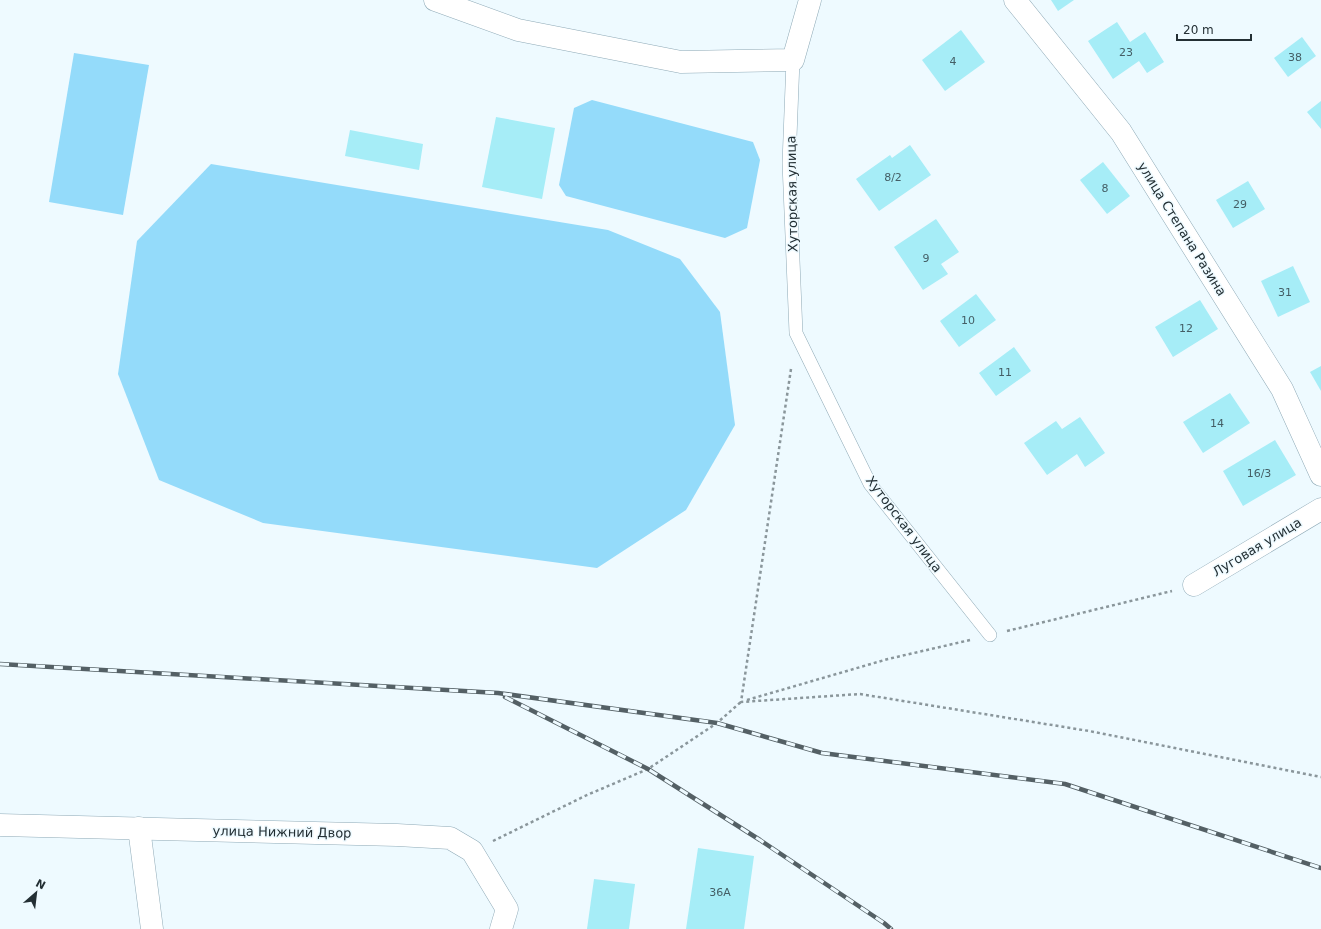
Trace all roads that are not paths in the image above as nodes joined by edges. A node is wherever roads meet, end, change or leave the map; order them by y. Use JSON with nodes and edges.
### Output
{"nodes":[{"id":1,"x":435,"y":0,"type":"edge"},
{"id":2,"x":810,"y":0,"type":"edge"},
{"id":3,"x":1015,"y":0,"type":"edge"},
{"id":4,"x":792,"y":60,"type":"junction"},
{"id":5,"x":1321,"y":475,"type":"edge"},
{"id":6,"x":1321,"y":509,"type":"edge"},
{"id":7,"x":1194,"y":585,"type":"road end"},
{"id":8,"x":990,"y":635,"type":"road end"},
{"id":9,"x":0,"y":825,"type":"edge"},
{"id":10,"x":139,"y":828,"type":"junction"},
{"id":11,"x":152,"y":929,"type":"edge"},
{"id":12,"x":501,"y":929,"type":"edge"}],
"edges":[{"from":1,"to":4,"type":"street"},
{"from":2,"to":4,"type":"street"},
{"from":3,"to":5,"type":"street","name":"улица Степана Разина"},
{"from":4,"to":8,"type":"lane","name":"Хуторская улица"},
{"from":6,"to":7,"type":"street","name":"Луговая улица"},
{"from":9,"to":10,"type":"street","name":"улица Нижний Двор"},
{"from":10,"to":11,"type":"street"},
{"from":10,"to":12,"type":"street","name":"улица Нижний Двор"}]}
